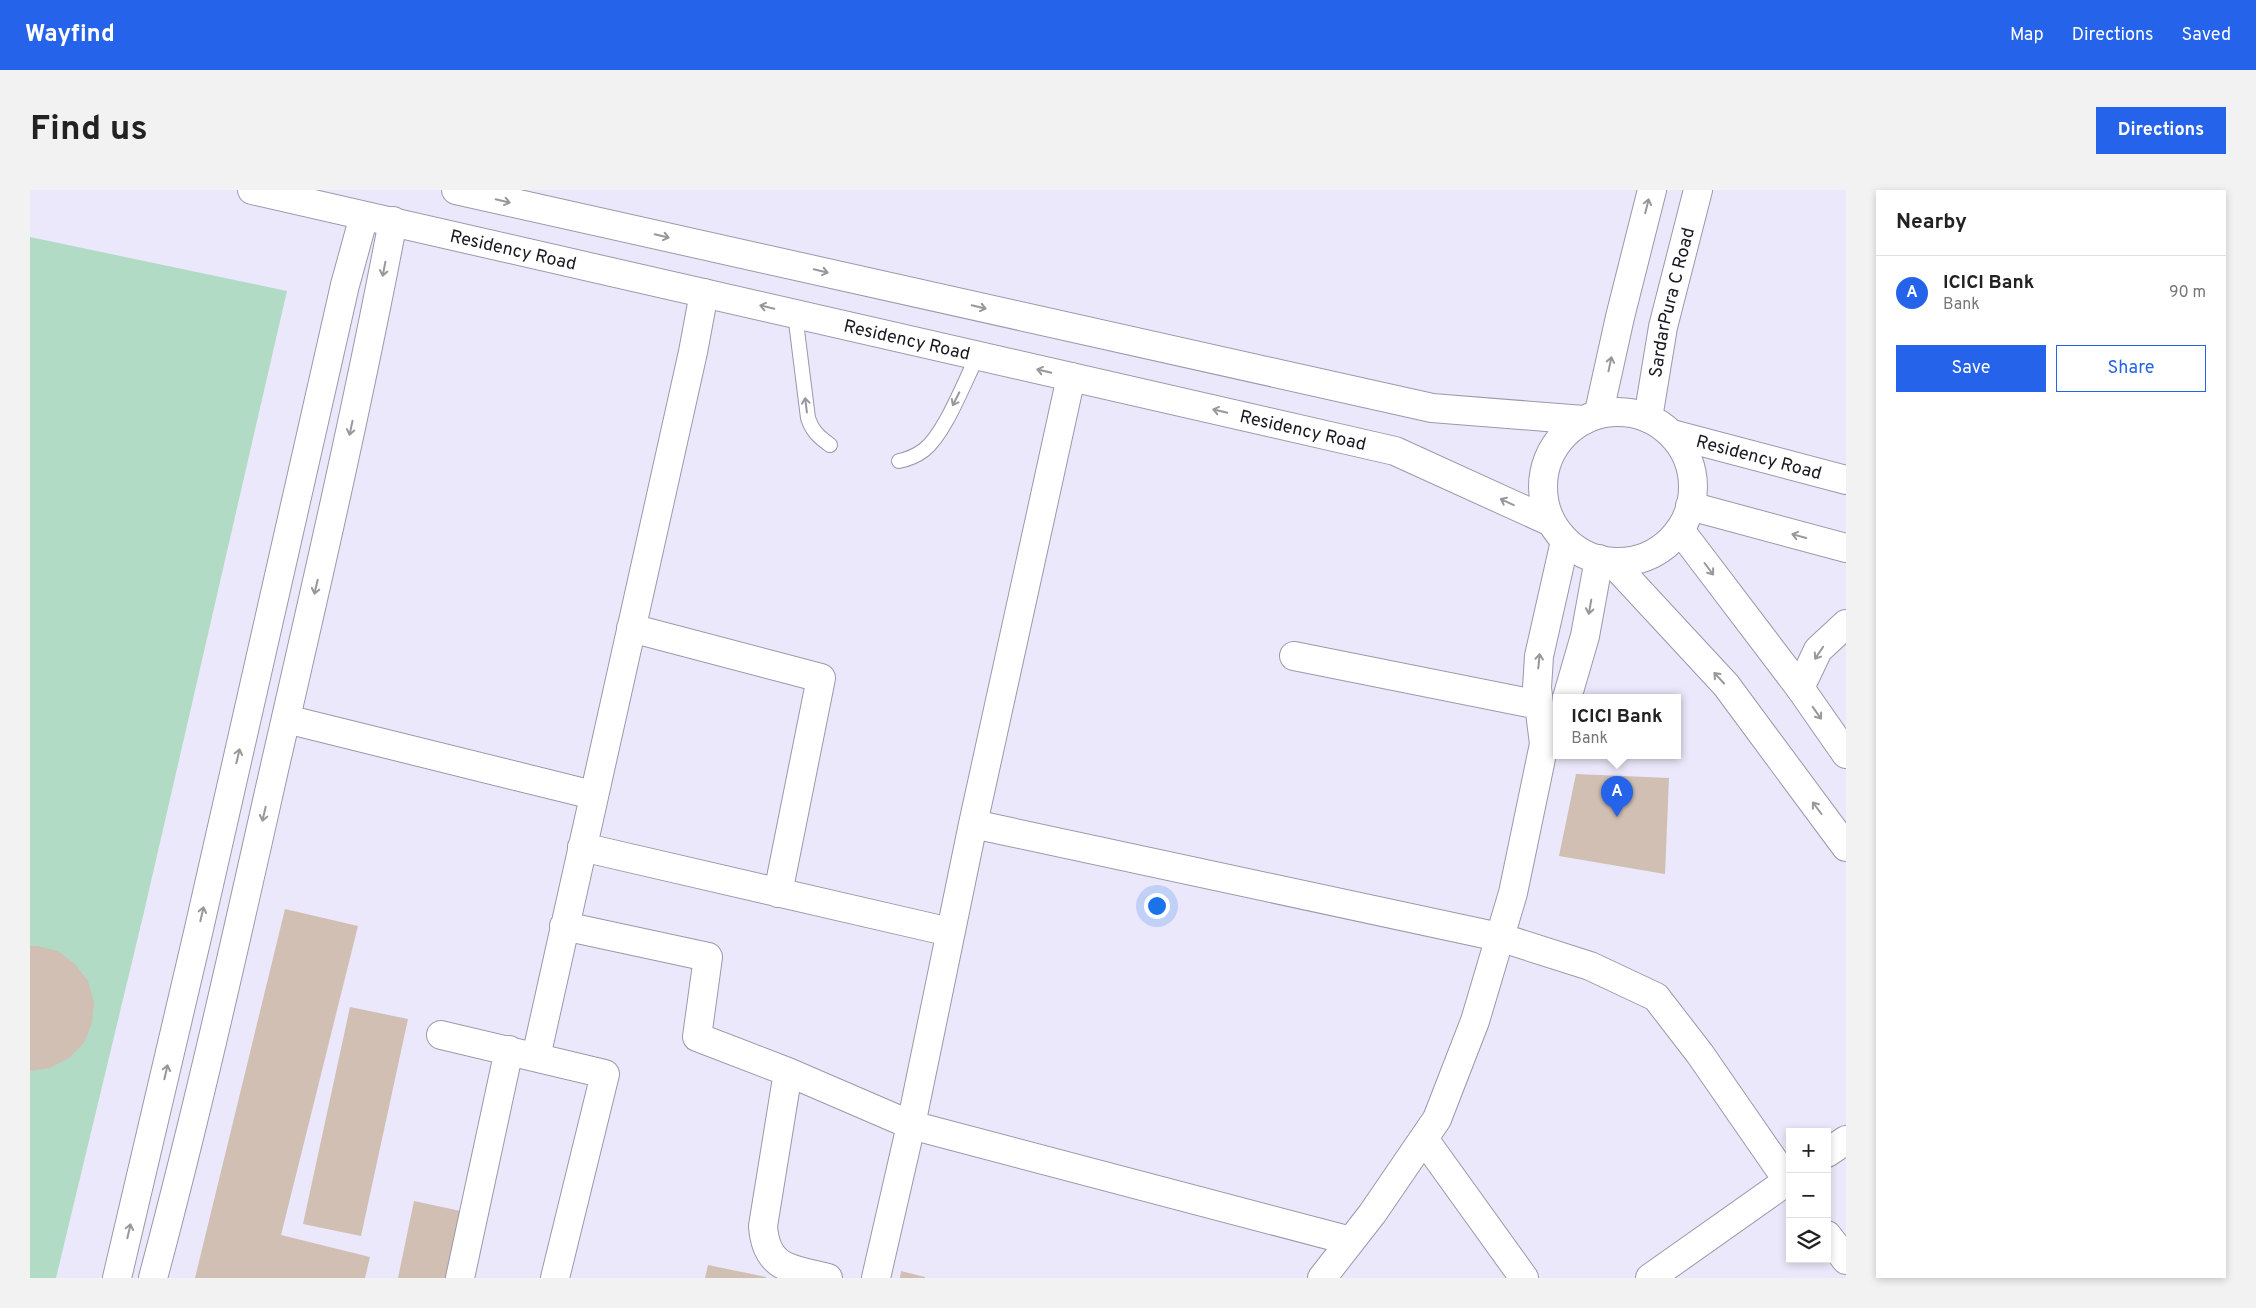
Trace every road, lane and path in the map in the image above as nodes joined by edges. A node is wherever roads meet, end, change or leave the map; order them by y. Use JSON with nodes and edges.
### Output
{"nodes":[{"id":1,"x":252,"y":190,"type":"edge"},
{"id":2,"x":456,"y":190,"type":"edge"},
{"id":3,"x":1652,"y":190,"type":"edge"},
{"id":4,"x":1698,"y":190,"type":"edge"},
{"id":5,"x":364,"y":216,"type":"junction"},
{"id":6,"x":393,"y":221,"type":"junction"},
{"id":7,"x":704,"y":293,"type":"junction"},
{"id":8,"x":795,"y":314,"type":"junction"},
{"id":9,"x":978,"y":355,"type":"junction"},
{"id":10,"x":1071,"y":377,"type":"junction"},
{"id":11,"x":1592,"y":416,"type":"junction"},
{"id":12,"x":1648,"y":418,"type":"junction"},
{"id":13,"x":1672,"y":434,"type":"junction"},
{"id":14,"x":830,"y":445,"type":"dead end"},
{"id":15,"x":899,"y":461,"type":"dead end"},
{"id":16,"x":1846,"y":480,"type":"edge"},
{"id":17,"x":1685,"y":518,"type":"junction"},
{"id":18,"x":1558,"y":532,"type":"junction"},
{"id":19,"x":1846,"y":548,"type":"edge"},
{"id":20,"x":1605,"y":560,"type":"junction"},
{"id":21,"x":1846,"y":624,"type":"edge"},
{"id":22,"x":631,"y":628,"type":"junction"},
{"id":23,"x":1294,"y":656,"type":"dead end"},
{"id":24,"x":1800,"y":688,"type":"junction"},
{"id":25,"x":1568,"y":694,"type":"edge"},
{"id":26,"x":286,"y":719,"type":"junction"},
{"id":27,"x":1547,"y":724,"type":"edge"},
{"id":28,"x":1846,"y":754,"type":"edge"},
{"id":29,"x":593,"y":795,"type":"junction"},
{"id":30,"x":973,"y":824,"type":"junction"},
{"id":31,"x":582,"y":847,"type":"junction"},
{"id":32,"x":1846,"y":847,"type":"edge"},
{"id":33,"x":778,"y":893,"type":"junction"},
{"id":34,"x":564,"y":926,"type":"junction"},
{"id":35,"x":950,"y":932,"type":"junction"},
{"id":36,"x":1499,"y":937,"type":"junction"},
{"id":37,"x":441,"y":1034,"type":"dead end"},
{"id":38,"x":509,"y":1050,"type":"junction"},
{"id":39,"x":536,"y":1056,"type":"junction"},
{"id":40,"x":788,"y":1072,"type":"junction"},
{"id":41,"x":911,"y":1125,"type":"junction"},
{"id":42,"x":1424,"y":1139,"type":"junction"},
{"id":43,"x":1846,"y":1140,"type":"edge"},
{"id":44,"x":1831,"y":1150,"type":"edge"},
{"id":45,"x":1786,"y":1178,"type":"edge"},
{"id":46,"x":1786,"y":1184,"type":"edge"},
{"id":47,"x":1831,"y":1240,"type":"edge"},
{"id":48,"x":1351,"y":1241,"type":"junction"},
{"id":49,"x":1846,"y":1260,"type":"edge"},
{"id":50,"x":117,"y":1278,"type":"edge"},
{"id":51,"x":153,"y":1278,"type":"edge"},
{"id":52,"x":460,"y":1278,"type":"edge"},
{"id":53,"x":554,"y":1278,"type":"edge"},
{"id":54,"x":828,"y":1278,"type":"edge"},
{"id":55,"x":876,"y":1278,"type":"edge"},
{"id":56,"x":1322,"y":1278,"type":"edge"},
{"id":57,"x":1524,"y":1278,"type":"edge"},
{"id":58,"x":1650,"y":1278,"type":"edge"}],
"edges":[{"from":1,"to":5,"type":"street","name":"Residency Road"},
{"from":2,"to":11,"type":"street","one_way":true},
{"from":11,"to":3,"type":"street","one_way":true},
{"from":4,"to":12,"type":"street","name":"SardarPura C Road"},
{"from":5,"to":6,"type":"street","name":"Residency Road"},
{"from":50,"to":5,"type":"street","one_way":true},
{"from":6,"to":7,"type":"street","name":"Residency Road"},
{"from":6,"to":26,"type":"street","one_way":true},
{"from":8,"to":7,"type":"street","name":"Residency Road","one_way":true},
{"from":7,"to":22,"type":"street"},
{"from":8,"to":9,"type":"street","name":"Residency Road"},
{"from":14,"to":8,"type":"lane","one_way":true},
{"from":10,"to":9,"type":"street","name":"Residency Road","one_way":true},
{"from":9,"to":15,"type":"lane","one_way":true},
{"from":18,"to":10,"type":"street","name":"Residency Road","one_way":true},
{"from":10,"to":30,"type":"street"},
{"from":11,"to":12,"type":"street"},
{"from":11,"to":18,"type":"street"},
{"from":12,"to":13,"type":"street"},
{"from":13,"to":16,"type":"street","name":"Residency Road"},
{"from":13,"to":17,"type":"street"},
{"from":19,"to":17,"type":"street","one_way":true},
{"from":17,"to":20,"type":"street"},
{"from":17,"to":24,"type":"street","one_way":true},
{"from":18,"to":20,"type":"street"},
{"from":27,"to":18,"type":"street","one_way":true},
{"from":20,"to":25,"type":"street","one_way":true},
{"from":32,"to":20,"type":"street","one_way":true},
{"from":21,"to":24,"type":"street","one_way":true},
{"from":22,"to":29,"type":"street"},
{"from":22,"to":33,"type":"street"},
{"from":23,"to":27,"type":"street"},
{"from":24,"to":28,"type":"street","one_way":true},
{"from":26,"to":29,"type":"street"},
{"from":26,"to":51,"type":"street","one_way":true},
{"from":27,"to":36,"type":"street"},
{"from":29,"to":31,"type":"street"},
{"from":30,"to":35,"type":"street"},
{"from":30,"to":36,"type":"street"},
{"from":31,"to":33,"type":"street"},
{"from":31,"to":34,"type":"street"},
{"from":33,"to":35,"type":"street"},
{"from":34,"to":39,"type":"street"},
{"from":34,"to":40,"type":"street"},
{"from":35,"to":41,"type":"street"},
{"from":36,"to":42,"type":"street"},
{"from":36,"to":45,"type":"street"},
{"from":37,"to":38,"type":"street"},
{"from":38,"to":39,"type":"street"},
{"from":38,"to":52,"type":"street"},
{"from":39,"to":53,"type":"street"},
{"from":40,"to":41,"type":"street"},
{"from":40,"to":54,"type":"street"},
{"from":41,"to":48,"type":"street"},
{"from":41,"to":55,"type":"street"},
{"from":42,"to":48,"type":"street"},
{"from":42,"to":57,"type":"street"},
{"from":43,"to":44,"type":"street"},
{"from":46,"to":58,"type":"street"},
{"from":47,"to":49,"type":"street"},
{"from":48,"to":56,"type":"street"}]}
